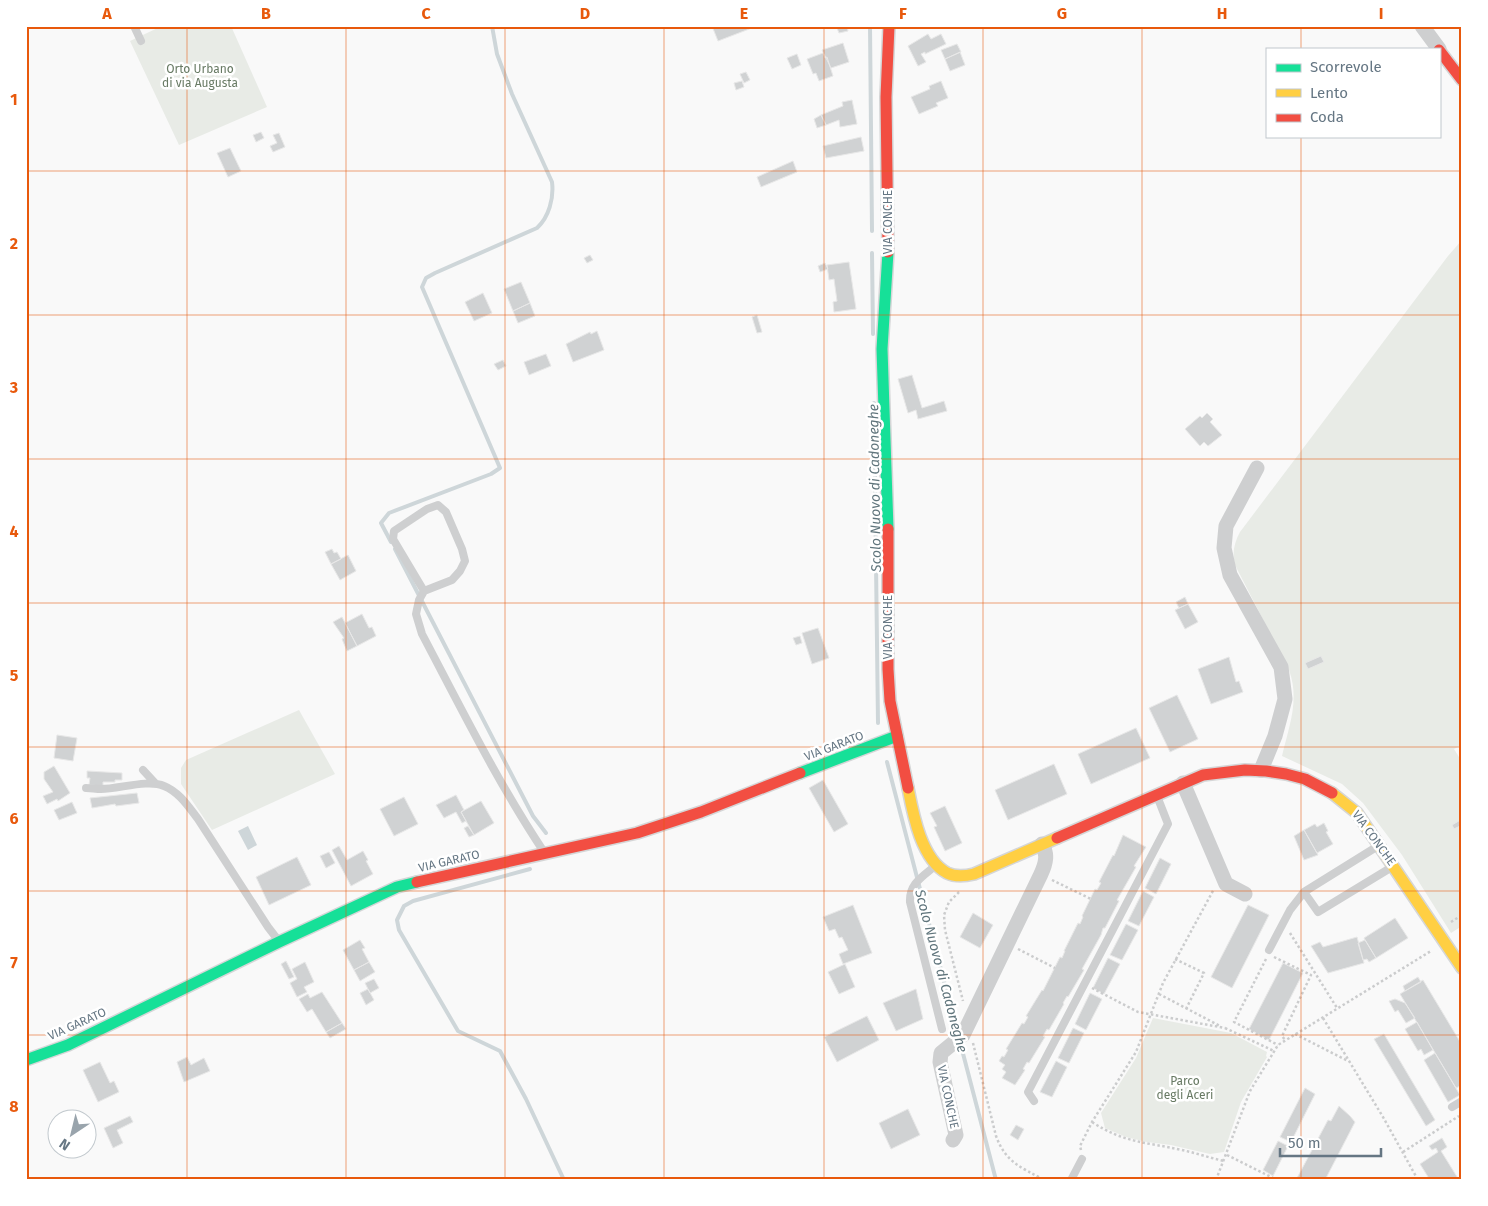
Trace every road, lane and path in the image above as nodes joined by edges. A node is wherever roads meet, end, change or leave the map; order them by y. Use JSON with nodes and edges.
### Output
{"nodes":[{"id":1,"x":134,"y":26,"type":"edge"},
{"id":2,"x":889,"y":26,"type":"edge"},
{"id":3,"x":1422,"y":26,"type":"edge"},
{"id":4,"x":141,"y":41,"type":"dead end"},
{"id":5,"x":1438,"y":48,"type":"edge"},
{"id":6,"x":1440,"y":50,"type":"edge"},
{"id":7,"x":1462,"y":80,"type":"edge"},
{"id":8,"x":1257,"y":468,"type":"dead end"},
{"id":9,"x":424,"y":591,"type":"junction"},
{"id":10,"x":897,"y":736,"type":"junction"},
{"id":11,"x":143,"y":770,"type":"dead end"},
{"id":12,"x":1261,"y":770,"type":"junction"},
{"id":13,"x":155,"y":783,"type":"junction"},
{"id":14,"x":1183,"y":783,"type":"junction"},
{"id":15,"x":86,"y":788,"type":"dead end"},
{"id":16,"x":1157,"y":794,"type":"junction"},
{"id":17,"x":1042,"y":844,"type":"junction"},
{"id":18,"x":1380,"y":845,"type":"junction"},
{"id":19,"x":545,"y":854,"type":"junction"},
{"id":20,"x":937,"y":865,"type":"junction"},
{"id":21,"x":1394,"y":866,"type":"junction"},
{"id":22,"x":1041,"y":874,"type":"junction"},
{"id":23,"x":1222,"y":874,"type":"junction"},
{"id":24,"x":1304,"y":892,"type":"junction"},
{"id":25,"x":1245,"y":894,"type":"dead end"},
{"id":26,"x":1091,"y":899,"type":"dead end"},
{"id":27,"x":1462,"y":915,"type":"edge"},
{"id":28,"x":1447,"y":916,"type":"dead end"},
{"id":29,"x":1287,"y":930,"type":"dead end"},
{"id":30,"x":279,"y":942,"type":"junction"},
{"id":31,"x":1007,"y":943,"type":"junction"},
{"id":32,"x":1434,"y":950,"type":"dead end"},
{"id":33,"x":1271,"y":952,"type":"junction"},
{"id":34,"x":1175,"y":959,"type":"junction"},
{"id":35,"x":1055,"y":968,"type":"dead end"},
{"id":36,"x":1462,"y":968,"type":"edge"},
{"id":37,"x":1313,"y":974,"type":"junction"},
{"id":38,"x":1085,"y":984,"type":"junction"},
{"id":39,"x":1159,"y":994,"type":"junction"},
{"id":40,"x":1337,"y":1008,"type":"junction"},
{"id":41,"x":1186,"y":1009,"type":"junction"},
{"id":42,"x":1151,"y":1015,"type":"junction"},
{"id":43,"x":1323,"y":1018,"type":"junction"},
{"id":44,"x":1225,"y":1028,"type":"junction"},
{"id":45,"x":942,"y":1029,"type":"dead end"},
{"id":46,"x":1295,"y":1034,"type":"junction"},
{"id":47,"x":1285,"y":1040,"type":"junction"},
{"id":48,"x":1278,"y":1045,"type":"junction"},
{"id":49,"x":1274,"y":1051,"type":"junction"},
{"id":50,"x":26,"y":1060,"type":"edge"},
{"id":51,"x":1349,"y":1062,"type":"junction"},
{"id":52,"x":1034,"y":1101,"type":"dead end"},
{"id":53,"x":1462,"y":1101,"type":"edge"},
{"id":54,"x":1452,"y":1107,"type":"dead end"},
{"id":55,"x":1462,"y":1114,"type":"edge"},
{"id":56,"x":1092,"y":1122,"type":"junction"},
{"id":57,"x":953,"y":1140,"type":"dead end"},
{"id":58,"x":1403,"y":1152,"type":"junction"},
{"id":59,"x":1227,"y":1154,"type":"junction"},
{"id":60,"x":1082,"y":1159,"type":"joint"},
{"id":61,"x":1224,"y":1161,"type":"junction"},
{"id":62,"x":1071,"y":1180,"type":"edge"},
{"id":63,"x":1216,"y":1180,"type":"edge"},
{"id":64,"x":1277,"y":1180,"type":"edge"},
{"id":65,"x":1418,"y":1180,"type":"edge"}],
"edges":[{"from":1,"to":4,"type":"lane"},
{"from":2,"to":10,"type":"street","name":"VIA CONCHE"},
{"from":3,"to":5,"type":"street"},
{"from":6,"to":7,"type":"street"},
{"from":8,"to":12,"type":"street"},
{"from":9,"to":9,"type":"lane"},
{"from":9,"to":19,"type":"lane"},
{"from":10,"to":19,"type":"street","name":"VIA GARATO"},
{"from":10,"to":20,"type":"street","name":"VIA CONCHE"},
{"from":11,"to":13,"type":"lane"},
{"from":12,"to":14,"type":"street","name":"VIA CONCHE"},
{"from":12,"to":18,"type":"street","name":"VIA CONCHE"},
{"from":13,"to":15,"type":"lane"},
{"from":13,"to":30,"type":"lane"},
{"from":14,"to":16,"type":"street","name":"VIA CONCHE"},
{"from":14,"to":23,"type":"street"},
{"from":16,"to":17,"type":"street","name":"VIA CONCHE"},
{"from":16,"to":38,"type":"lane"},
{"from":17,"to":20,"type":"street","name":"VIA CONCHE"},
{"from":17,"to":22,"type":"street","name":"VIA CONCHE"},
{"from":18,"to":21,"type":"street","name":"VIA CONCHE"},
{"from":18,"to":24,"type":"lane"},
{"from":19,"to":30,"type":"street","name":"VIA GARATO"},
{"from":20,"to":45,"type":"lane"},
{"from":21,"to":24,"type":"lane"},
{"from":21,"to":36,"type":"street","name":"VIA CONCHE"},
{"from":22,"to":26,"type":"path"},
{"from":22,"to":31,"type":"street","name":"VIA CONCHE"},
{"from":23,"to":25,"type":"street"},
{"from":23,"to":34,"type":"path"},
{"from":24,"to":33,"type":"lane"},
{"from":27,"to":28,"type":"path"},
{"from":29,"to":37,"type":"path"},
{"from":30,"to":50,"type":"street","name":"VIA GARATO"},
{"from":31,"to":35,"type":"path"},
{"from":31,"to":57,"type":"street","name":"VIA CONCHE"},
{"from":32,"to":40,"type":"path"},
{"from":33,"to":37,"type":"path"},
{"from":33,"to":48,"type":"path"},
{"from":34,"to":39,"type":"path"},
{"from":34,"to":41,"type":"path"},
{"from":37,"to":40,"type":"path"},
{"from":37,"to":47,"type":"path"},
{"from":38,"to":42,"type":"path"},
{"from":38,"to":52,"type":"lane"},
{"from":39,"to":41,"type":"path"},
{"from":39,"to":42,"type":"path"},
{"from":40,"to":43,"type":"path"},
{"from":41,"to":44,"type":"path"},
{"from":42,"to":44,"type":"path"},
{"from":42,"to":56,"type":"path"},
{"from":43,"to":46,"type":"path"},
{"from":43,"to":51,"type":"path"},
{"from":44,"to":49,"type":"path"},
{"from":46,"to":47,"type":"path"},
{"from":46,"to":51,"type":"path"},
{"from":47,"to":48,"type":"path"},
{"from":48,"to":49,"type":"path"},
{"from":49,"to":59,"type":"path"},
{"from":51,"to":58,"type":"path"},
{"from":53,"to":54,"type":"lane"},
{"from":55,"to":58,"type":"path"},
{"from":56,"to":60,"type":"path"},
{"from":56,"to":61,"type":"path"},
{"from":58,"to":65,"type":"path"},
{"from":59,"to":61,"type":"path"},
{"from":59,"to":64,"type":"path"},
{"from":60,"to":62,"type":"lane"},
{"from":61,"to":63,"type":"path"}]}
